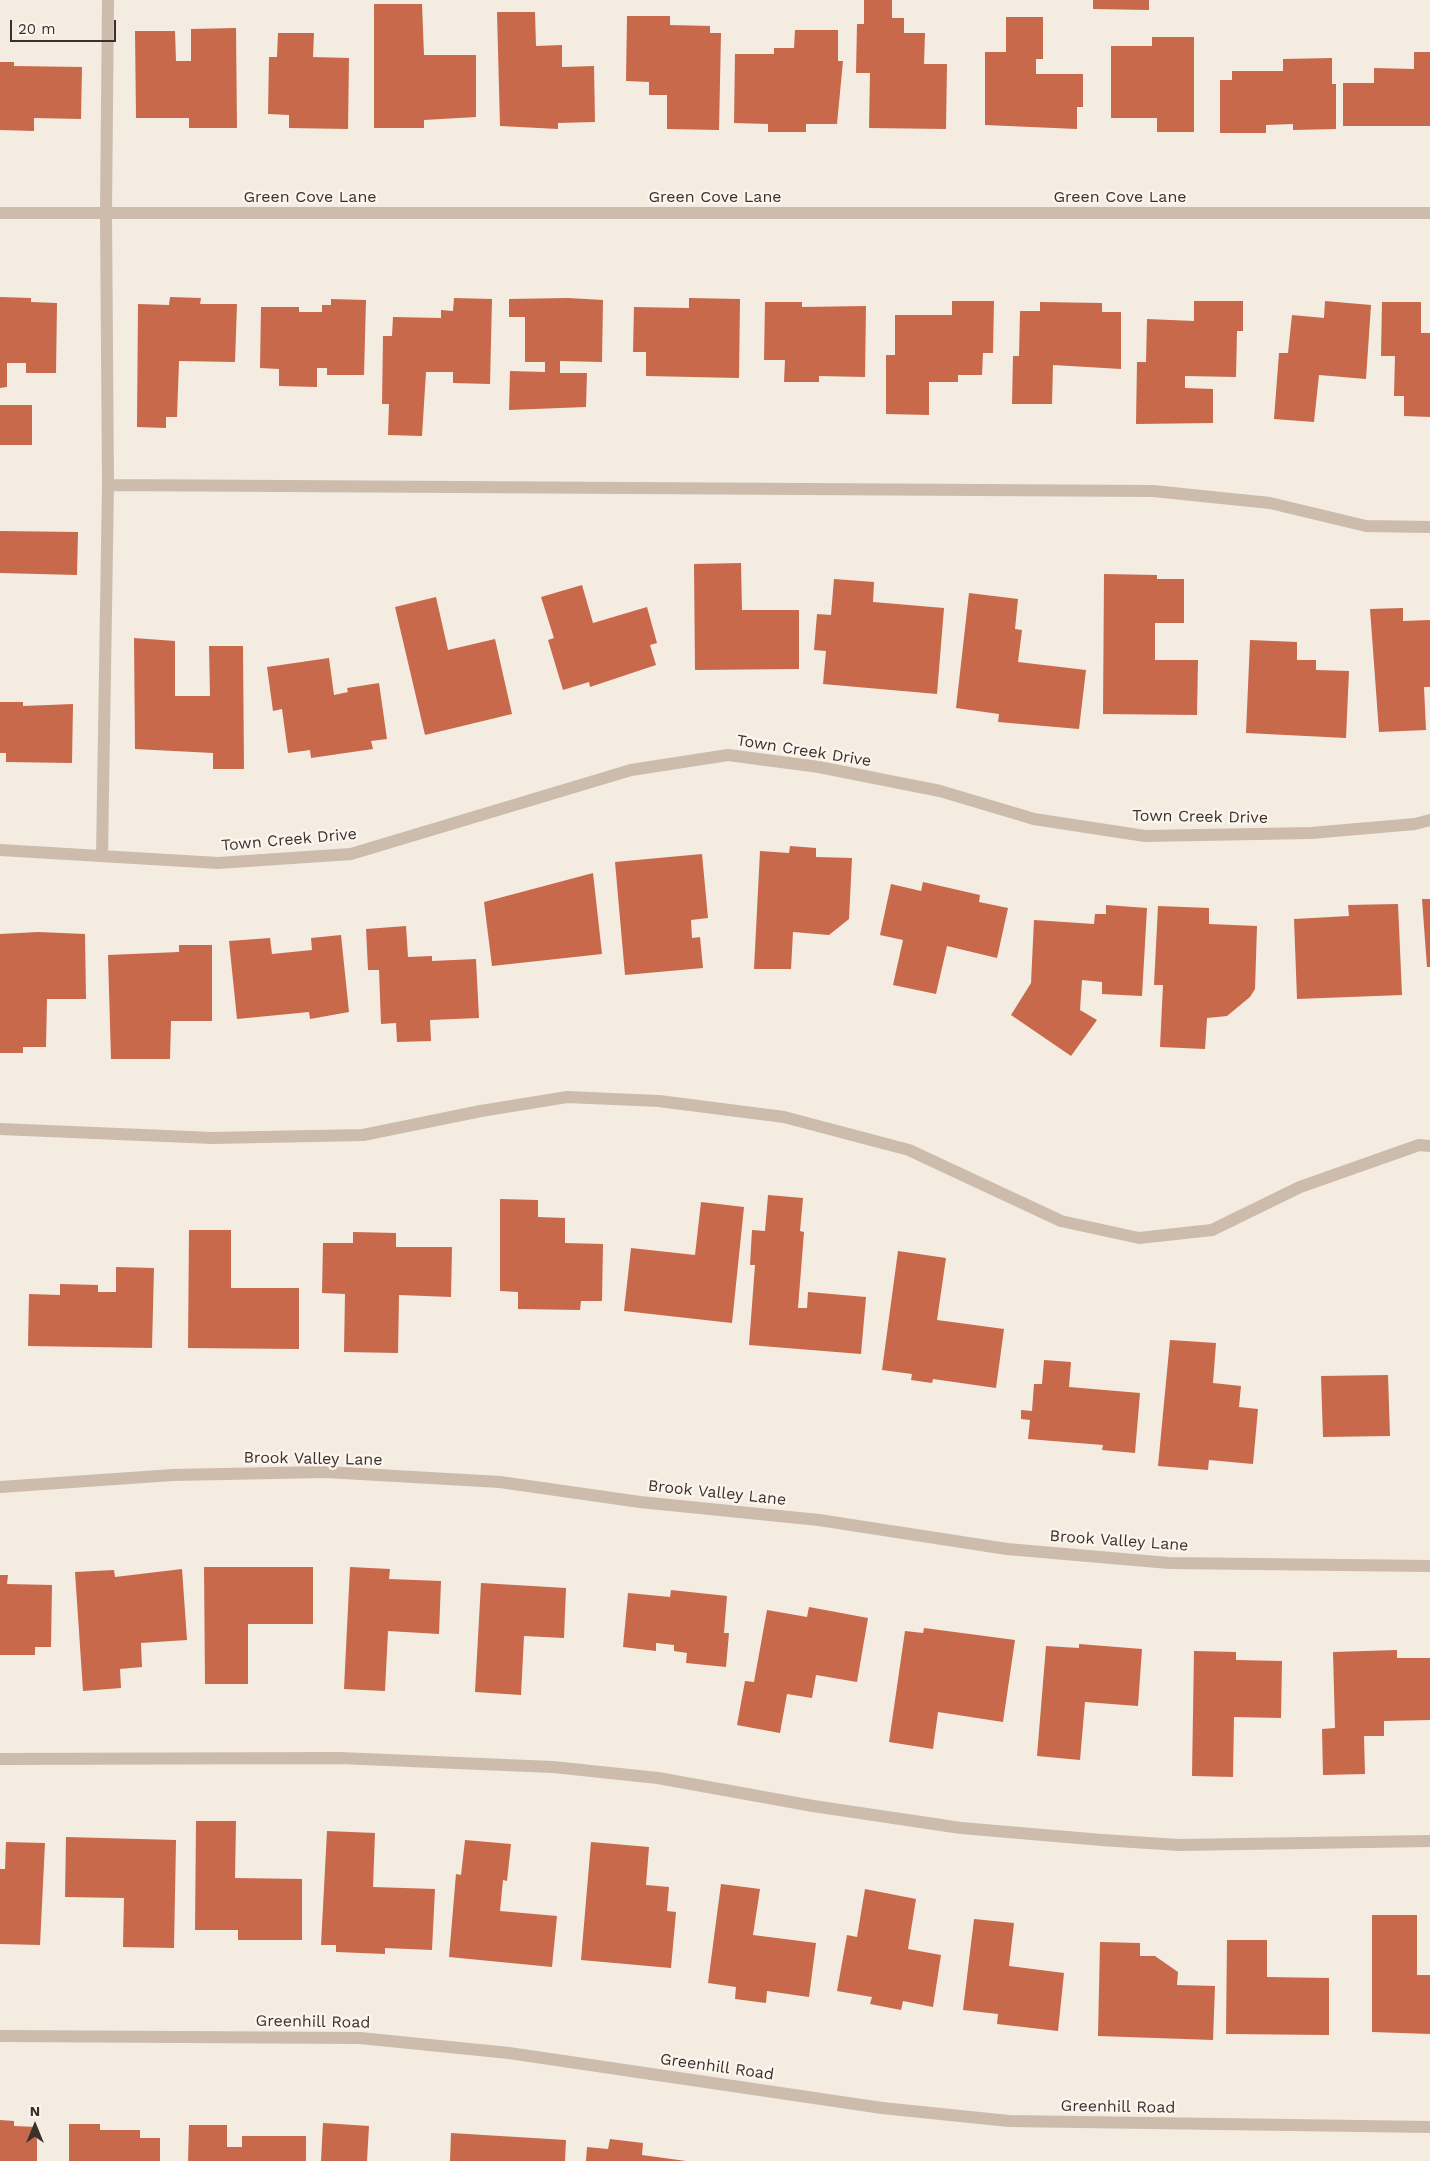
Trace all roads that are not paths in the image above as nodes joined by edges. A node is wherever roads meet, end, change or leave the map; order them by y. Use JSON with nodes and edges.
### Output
{"nodes":[{"id":1,"x":108,"y":0,"type":"edge"},
{"id":2,"x":0,"y":213,"type":"edge"},
{"id":3,"x":106,"y":213,"type":"junction"},
{"id":4,"x":1430,"y":213,"type":"edge"},
{"id":5,"x":108,"y":485,"type":"junction"},
{"id":6,"x":1430,"y":527,"type":"edge"},
{"id":7,"x":1430,"y":820,"type":"edge"},
{"id":8,"x":0,"y":850,"type":"edge"},
{"id":9,"x":102,"y":856,"type":"junction"},
{"id":10,"x":0,"y":1129,"type":"edge"},
{"id":11,"x":1430,"y":1146,"type":"edge"},
{"id":12,"x":0,"y":1487,"type":"edge"},
{"id":13,"x":1430,"y":1566,"type":"edge"},
{"id":14,"x":0,"y":1759,"type":"edge"},
{"id":15,"x":1430,"y":1841,"type":"edge"},
{"id":16,"x":0,"y":2036,"type":"edge"},
{"id":17,"x":1430,"y":2127,"type":"edge"}],
"edges":[{"from":1,"to":3,"type":"street"},
{"from":2,"to":3,"type":"street","name":"Green Cove Lane"},
{"from":3,"to":4,"type":"street","name":"Green Cove Lane"},
{"from":3,"to":5,"type":"street"},
{"from":5,"to":6,"type":"street"},
{"from":5,"to":9,"type":"street"},
{"from":7,"to":9,"type":"street","name":"Town Creek Drive"},
{"from":8,"to":9,"type":"street","name":"Town Creek Drive"},
{"from":10,"to":11,"type":"street"},
{"from":12,"to":13,"type":"street","name":"Brook Valley Lane"},
{"from":14,"to":15,"type":"street"},
{"from":16,"to":17,"type":"street","name":"Greenhill Road"}]}
